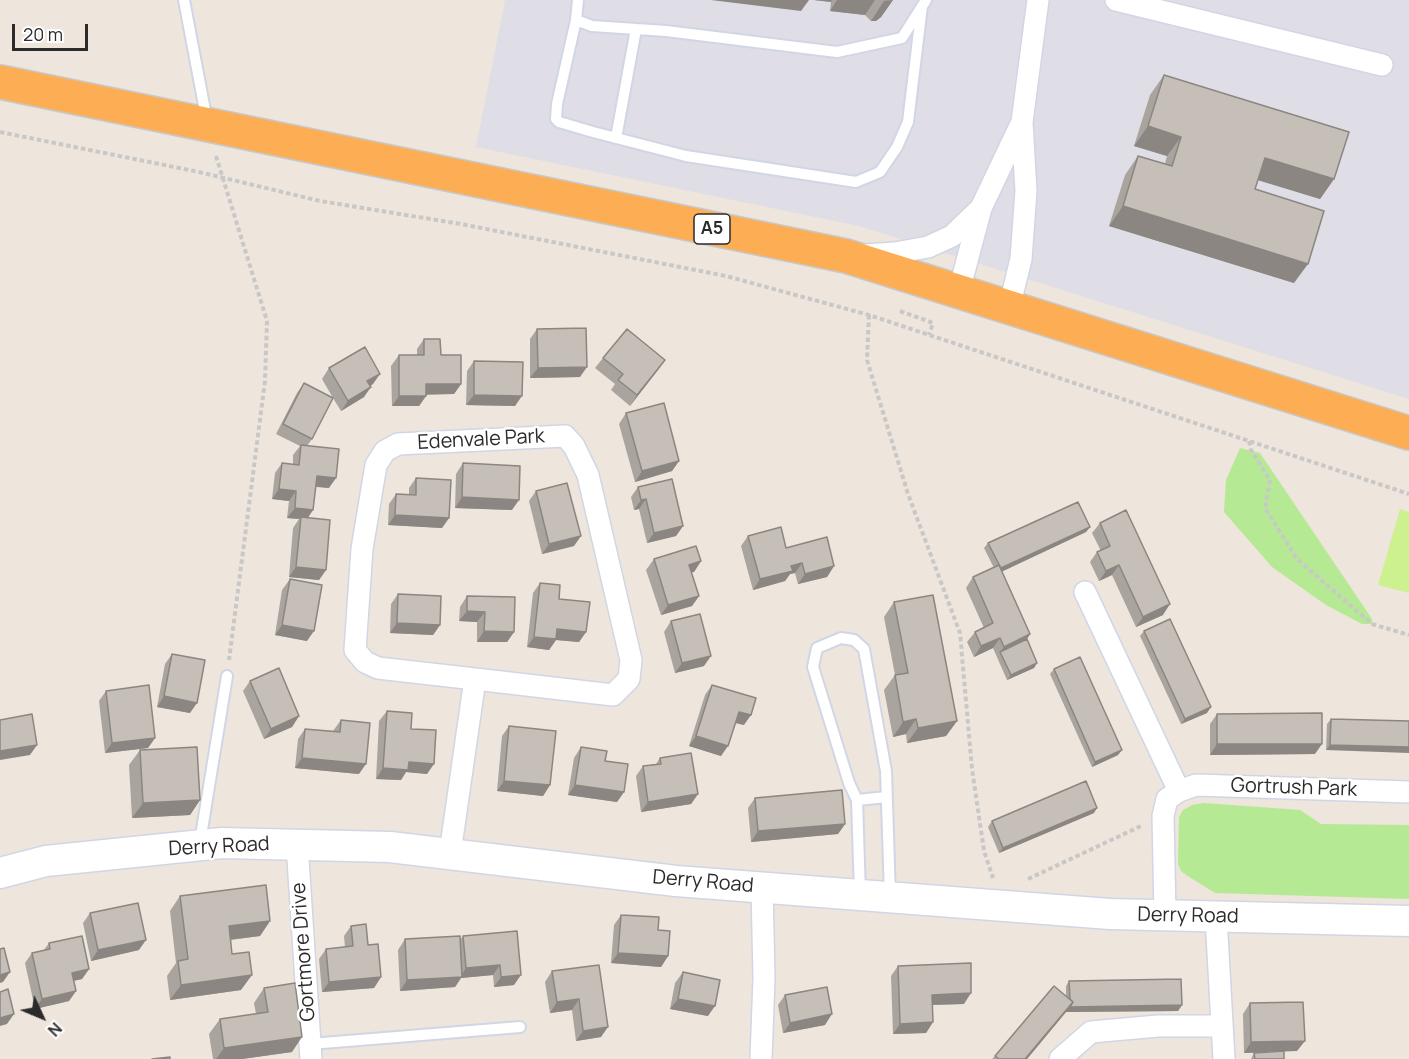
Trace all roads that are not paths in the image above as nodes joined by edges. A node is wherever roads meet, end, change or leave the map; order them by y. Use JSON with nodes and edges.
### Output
{"nodes":[{"id":1,"x":184,"y":0,"type":"edge"},
{"id":2,"x":578,"y":0,"type":"edge"},
{"id":3,"x":1038,"y":0,"type":"edge"},
{"id":4,"x":1116,"y":0,"type":"edge"},
{"id":5,"x":924,"y":3,"type":"edge"},
{"id":6,"x":576,"y":21,"type":"junction"},
{"id":7,"x":636,"y":29,"type":"junction"},
{"id":8,"x":1382,"y":65,"type":"dead end"},
{"id":9,"x":0,"y":82,"type":"edge"},
{"id":10,"x":1022,"y":122,"type":"junction"},
{"id":11,"x":207,"y":125,"type":"junction"},
{"id":12,"x":616,"y":138,"type":"junction"},
{"id":13,"x":981,"y":208,"type":"junction"},
{"id":14,"x":846,"y":256,"type":"junction"},
{"id":15,"x":959,"y":291,"type":"junction"},
{"id":16,"x":1009,"y":308,"type":"junction"},
{"id":17,"x":1409,"y":433,"type":"edge"},
{"id":18,"x":1084,"y":592,"type":"dead end"},
{"id":19,"x":227,"y":676,"type":"road end"},
{"id":20,"x":475,"y":679,"type":"junction"},
{"id":21,"x":1179,"y":791,"type":"junction"},
{"id":22,"x":1409,"y":792,"type":"edge"},
{"id":23,"x":887,"y":797,"type":"junction"},
{"id":24,"x":857,"y":800,"type":"junction"},
{"id":25,"x":297,"y":844,"type":"junction"},
{"id":26,"x":199,"y":845,"type":"junction"},
{"id":27,"x":450,"y":853,"type":"junction"},
{"id":28,"x":0,"y":873,"type":"edge"},
{"id":29,"x":762,"y":887,"type":"junction"},
{"id":30,"x":860,"y":895,"type":"junction"},
{"id":31,"x":890,"y":897,"type":"junction"},
{"id":32,"x":1165,"y":915,"type":"junction"},
{"id":33,"x":1216,"y":917,"type":"junction"},
{"id":34,"x":1409,"y":921,"type":"edge"},
{"id":35,"x":1221,"y":1026,"type":"junction"},
{"id":36,"x":520,"y":1027,"type":"dead end"},
{"id":37,"x":311,"y":1051,"type":"edge"},
{"id":38,"x":761,"y":1059,"type":"edge"},
{"id":39,"x":1060,"y":1059,"type":"edge"},
{"id":40,"x":1224,"y":1059,"type":"edge"}],
"edges":[{"from":1,"to":11,"type":"lane"},
{"from":2,"to":6,"type":"lane"},
{"from":3,"to":10,"type":"street"},
{"from":4,"to":8,"type":"street"},
{"from":5,"to":7,"type":"lane"},
{"from":5,"to":12,"type":"lane"},
{"from":6,"to":7,"type":"lane"},
{"from":6,"to":12,"type":"lane"},
{"from":7,"to":12,"type":"lane"},
{"from":9,"to":11,"type":"highway","number":"A5"},
{"from":10,"to":13,"type":"street"},
{"from":10,"to":16,"type":"street"},
{"from":11,"to":14,"type":"highway","number":"A5"},
{"from":13,"to":14,"type":"street"},
{"from":13,"to":15,"type":"street"},
{"from":14,"to":15,"type":"highway","number":"A5"},
{"from":15,"to":16,"type":"highway","number":"A5"},
{"from":16,"to":17,"type":"highway","number":"A5"},
{"from":18,"to":21,"type":"street"},
{"from":19,"to":26,"type":"lane"},
{"from":20,"to":20,"type":"street","name":"Edenvale Park"},
{"from":20,"to":27,"type":"street"},
{"from":21,"to":22,"type":"street","name":"Gortrush Park"},
{"from":21,"to":32,"type":"street"},
{"from":23,"to":24,"type":"lane"},
{"from":23,"to":24,"type":"lane"},
{"from":23,"to":31,"type":"lane"},
{"from":24,"to":30,"type":"lane"},
{"from":25,"to":26,"type":"main road","name":"Derry Road"},
{"from":25,"to":27,"type":"main road","name":"Derry Road"},
{"from":25,"to":37,"type":"street","name":"Gortmore Drive"},
{"from":26,"to":28,"type":"main road","name":"Derry Road"},
{"from":27,"to":29,"type":"main road","name":"Derry Road"},
{"from":29,"to":30,"type":"main road","name":"Derry Road"},
{"from":29,"to":38,"type":"street"},
{"from":30,"to":31,"type":"main road","name":"Derry Road"},
{"from":31,"to":32,"type":"main road","name":"Derry Road"},
{"from":32,"to":33,"type":"main road","name":"Derry Road"},
{"from":33,"to":34,"type":"main road","name":"Derry Road"},
{"from":33,"to":35,"type":"street"},
{"from":35,"to":39,"type":"street"},
{"from":35,"to":40,"type":"street"},
{"from":36,"to":37,"type":"lane"}]}
